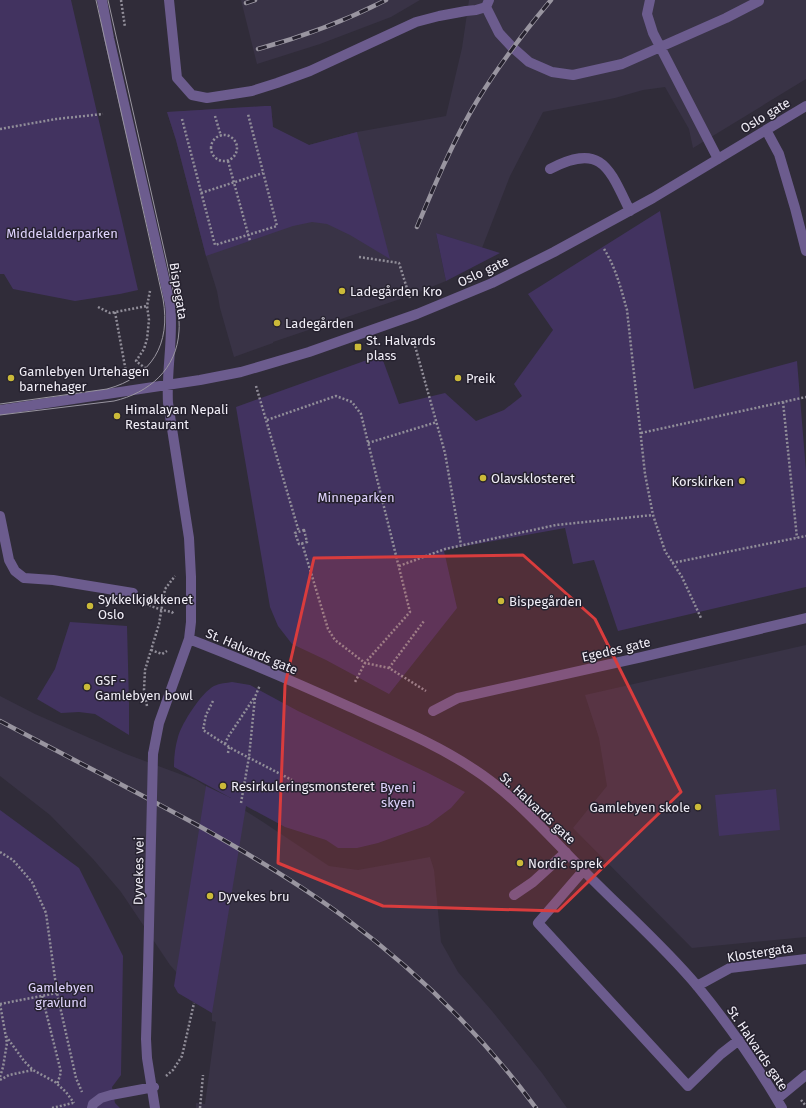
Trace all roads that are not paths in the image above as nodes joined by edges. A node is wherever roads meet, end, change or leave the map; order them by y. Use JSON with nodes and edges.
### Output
{"nodes":[{"id":1,"x":102,"y":0,"type":"edge"},
{"id":2,"x":169,"y":0,"type":"edge"},
{"id":3,"x":650,"y":0,"type":"edge"},
{"id":4,"x":759,"y":1,"type":"dead end"},
{"id":5,"x":487,"y":3,"type":"edge"},
{"id":6,"x":662,"y":47,"type":"junction"},
{"id":7,"x":806,"y":106,"type":"edge"},
{"id":8,"x":766,"y":130,"type":"junction"},
{"id":9,"x":718,"y":159,"type":"junction"},
{"id":10,"x":550,"y":169,"type":"dead end"},
{"id":11,"x":630,"y":210,"type":"junction"},
{"id":12,"x":806,"y":251,"type":"edge"},
{"id":13,"x":167,"y":385,"type":"junction"},
{"id":14,"x":0,"y":410,"type":"edge"},
{"id":15,"x":0,"y":516,"type":"edge"},
{"id":16,"x":133,"y":593,"type":"dead end"},
{"id":17,"x":806,"y":618,"type":"edge"},
{"id":18,"x":189,"y":639,"type":"junction"},
{"id":19,"x":433,"y":711,"type":"dead end"},
{"id":20,"x":566,"y":852,"type":"junction"},
{"id":21,"x":583,"y":870,"type":"junction"},
{"id":22,"x":514,"y":895,"type":"dead end"},
{"id":23,"x":806,"y":959,"type":"edge"},
{"id":24,"x":697,"y":986,"type":"junction"},
{"id":25,"x":739,"y":1040,"type":"junction"},
{"id":26,"x":806,"y":1074,"type":"edge"},
{"id":27,"x":153,"y":1088,"type":"junction"},
{"id":28,"x":777,"y":1099,"type":"junction"},
{"id":29,"x":90,"y":1104,"type":"edge"},
{"id":30,"x":155,"y":1108,"type":"edge"},
{"id":31,"x":782,"y":1108,"type":"edge"}],
"edges":[{"from":1,"to":13,"type":"street","name":"Bispegata"},
{"from":2,"to":5,"type":"street"},
{"from":3,"to":6,"type":"street"},
{"from":4,"to":6,"type":"street"},
{"from":5,"to":6,"type":"street"},
{"from":6,"to":9,"type":"street"},
{"from":7,"to":8,"type":"street","name":"Oslo gate"},
{"from":8,"to":9,"type":"street","name":"Oslo gate"},
{"from":8,"to":12,"type":"street"},
{"from":9,"to":11,"type":"street","name":"Oslo gate"},
{"from":10,"to":11,"type":"street"},
{"from":11,"to":13,"type":"street","name":"Oslo gate"},
{"from":13,"to":14,"type":"street","name":"Oslo gate"},
{"from":13,"to":18,"type":"street","name":"Bispegata"},
{"from":15,"to":16,"type":"street"},
{"from":17,"to":19,"type":"street","name":"Egedes gate"},
{"from":18,"to":20,"type":"street","name":"St. Halvards gate"},
{"from":18,"to":27,"type":"street","name":"Dyvekes vei","bridge":true},
{"from":20,"to":21,"type":"street","name":"St. Halvards gate"},
{"from":20,"to":22,"type":"street"},
{"from":21,"to":24,"type":"street","name":"St. Halvards gate"},
{"from":21,"to":25,"type":"street"},
{"from":23,"to":24,"type":"street","name":"Klostergata"},
{"from":24,"to":25,"type":"street","name":"St. Halvards gate"},
{"from":25,"to":28,"type":"street","name":"St. Halvards gate"},
{"from":26,"to":28,"type":"street"},
{"from":27,"to":29,"type":"street"},
{"from":27,"to":30,"type":"street","name":"Dyvekes vei"},
{"from":28,"to":31,"type":"street","name":"St. Halvards gate"}]}
